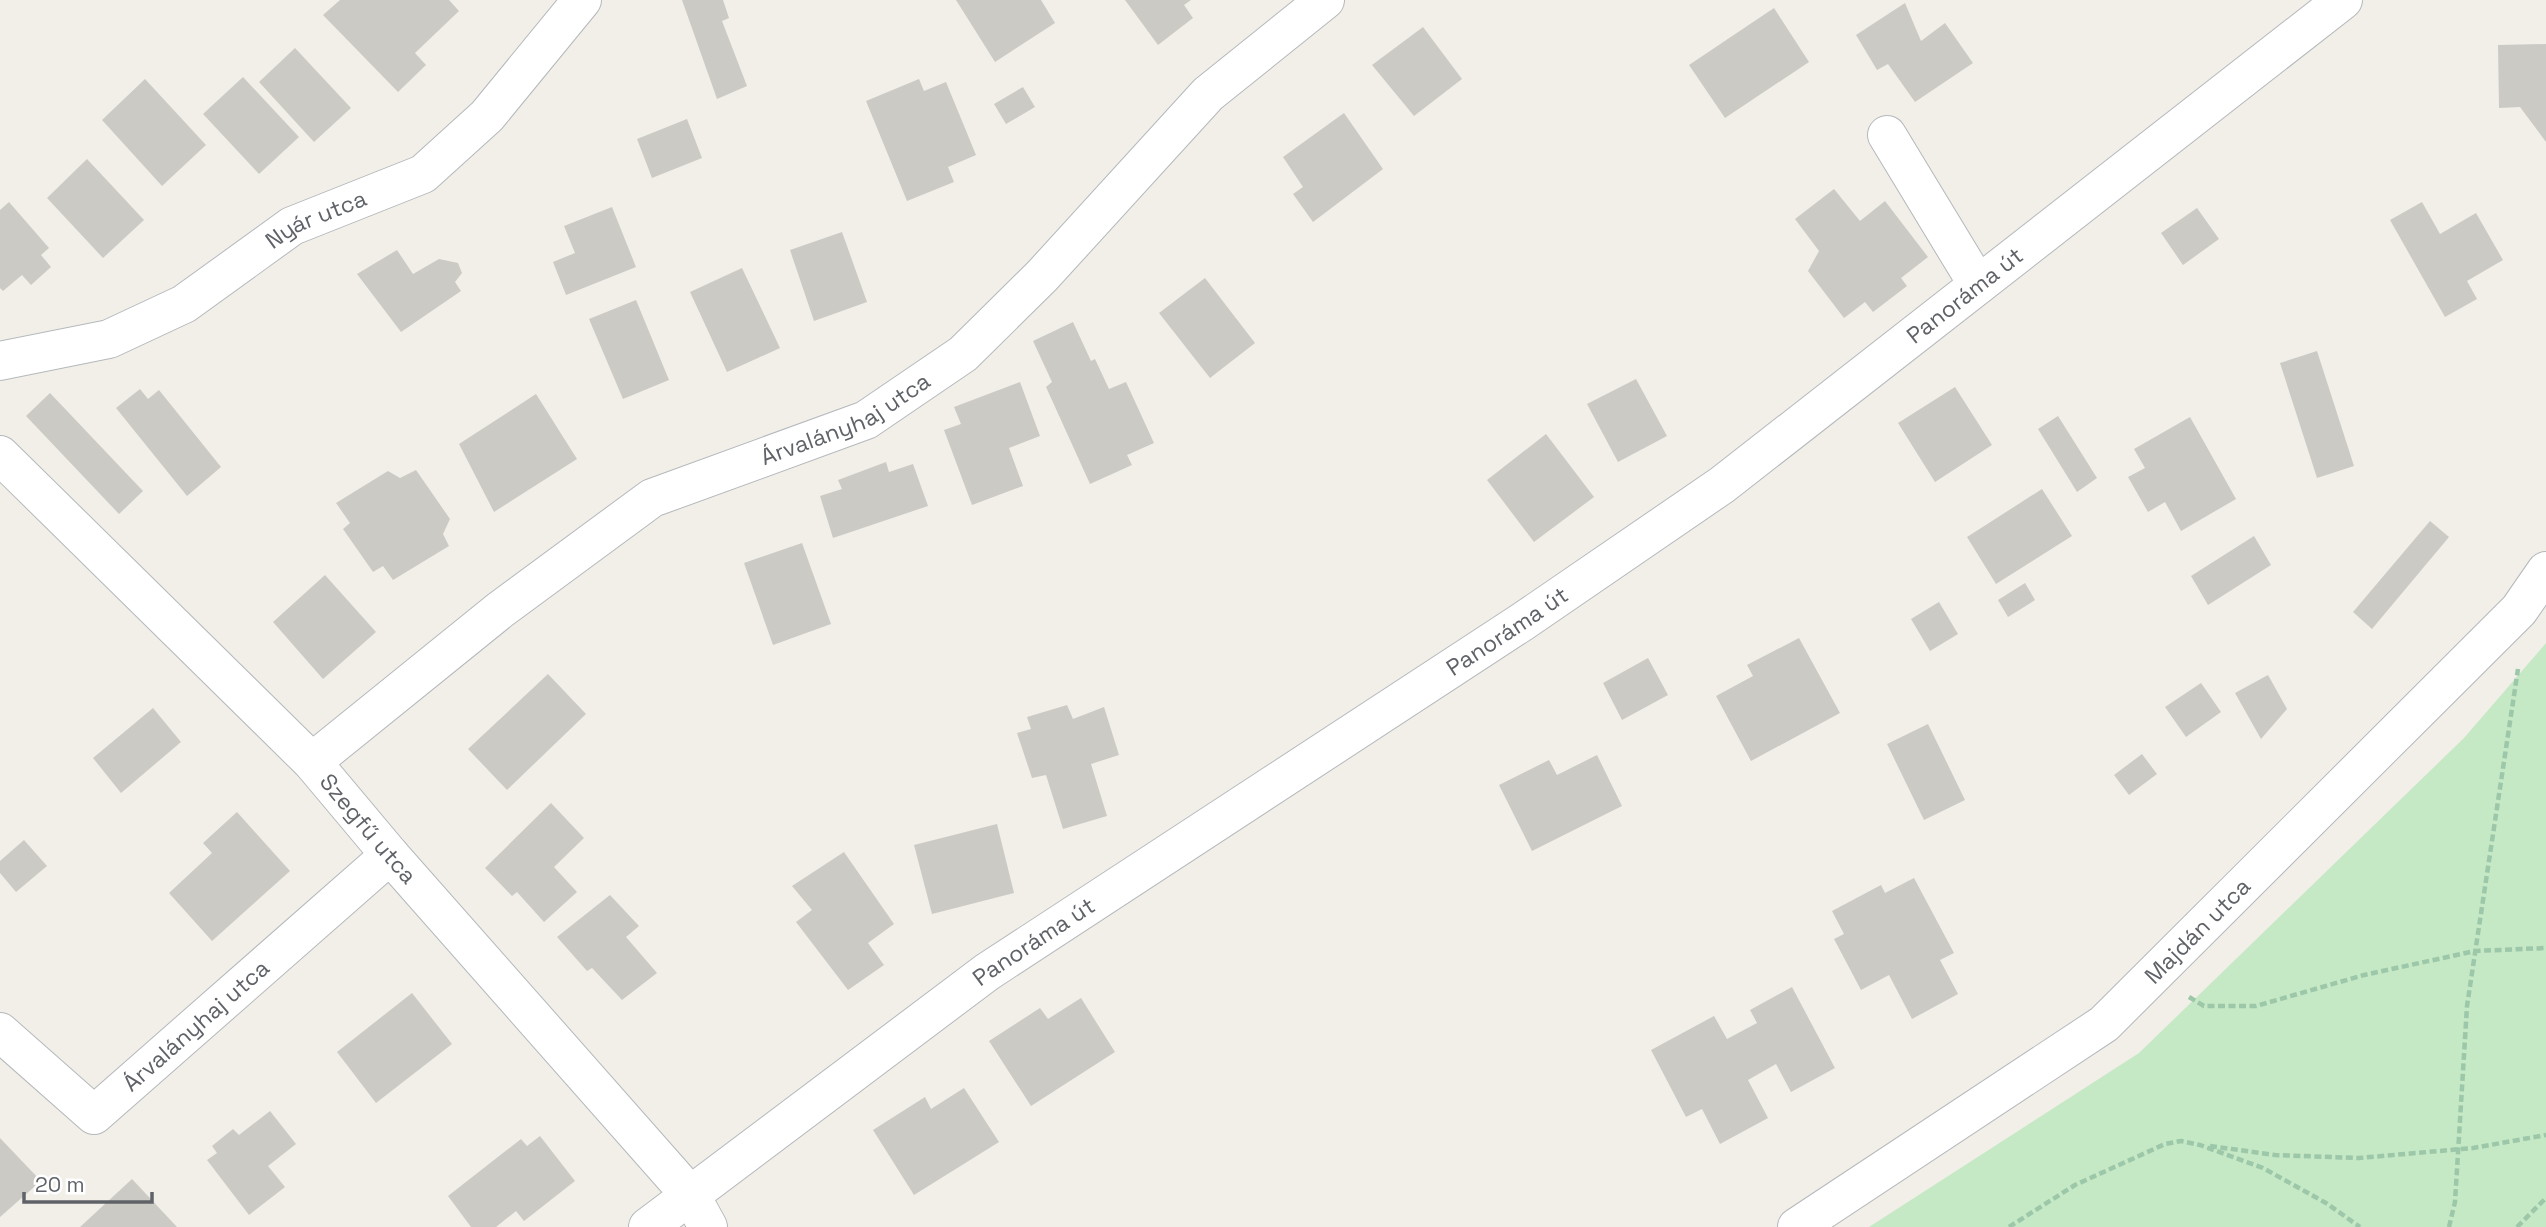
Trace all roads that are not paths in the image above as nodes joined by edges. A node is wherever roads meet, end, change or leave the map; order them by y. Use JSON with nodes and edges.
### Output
{"nodes":[{"id":1,"x":582,"y":0,"type":"edge"},
{"id":2,"x":1325,"y":0,"type":"edge"},
{"id":3,"x":2343,"y":0,"type":"edge"},
{"id":4,"x":1887,"y":135,"type":"dead end"},
{"id":5,"x":1978,"y":285,"type":"junction"},
{"id":6,"x":0,"y":361,"type":"edge"},
{"id":7,"x":0,"y":456,"type":"edge"},
{"id":8,"x":2546,"y":571,"type":"edge"},
{"id":9,"x":312,"y":762,"type":"junction"},
{"id":10,"x":390,"y":855,"type":"junction"},
{"id":11,"x":0,"y":1032,"type":"edge"},
{"id":12,"x":700,"y":1211,"type":"edge"},
{"id":13,"x":648,"y":1227,"type":"edge"},
{"id":14,"x":1797,"y":1227,"type":"edge"}],
"edges":[{"from":1,"to":6,"type":"street","name":"Nyár utca"},
{"from":2,"to":9,"type":"street","name":"Árvalányhaj utca"},
{"from":3,"to":5,"type":"street","name":"Panoráma út"},
{"from":4,"to":5,"type":"street"},
{"from":5,"to":12,"type":"street","name":"Panoráma út"},
{"from":7,"to":9,"type":"street","name":"Szegfű utca"},
{"from":8,"to":14,"type":"street","name":"Majdán utca"},
{"from":9,"to":10,"type":"street","name":"Szegfű utca"},
{"from":10,"to":11,"type":"street","name":"Árvalányhaj utca"},
{"from":10,"to":12,"type":"street","name":"Szegfű utca"},
{"from":12,"to":13,"type":"street","name":"Panoráma út"}]}
